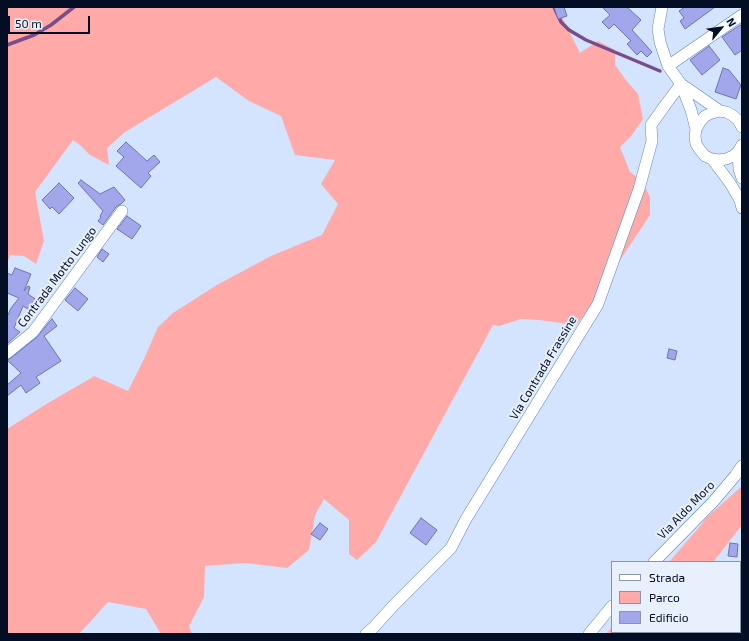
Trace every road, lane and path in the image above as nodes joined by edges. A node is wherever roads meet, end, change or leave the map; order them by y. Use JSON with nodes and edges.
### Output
{"nodes":[{"id":1,"x":662,"y":7,"type":"edge"},
{"id":2,"x":742,"y":15,"type":"edge"},
{"id":3,"x":668,"y":66,"type":"junction"},
{"id":4,"x":681,"y":84,"type":"junction"},
{"id":5,"x":720,"y":111,"type":"junction"},
{"id":6,"x":737,"y":116,"type":"edge"},
{"id":7,"x":742,"y":127,"type":"edge"},
{"id":8,"x":696,"y":129,"type":"junction"},
{"id":9,"x":740,"y":148,"type":"edge"},
{"id":10,"x":712,"y":159,"type":"junction"},
{"id":11,"x":742,"y":178,"type":"edge"},
{"id":12,"x":742,"y":208,"type":"edge"},
{"id":13,"x":122,"y":211,"type":"dead end"},
{"id":14,"x":7,"y":353,"type":"edge"},
{"id":15,"x":742,"y":466,"type":"edge"},
{"id":16,"x":739,"y":475,"type":"edge"},
{"id":17,"x":655,"y":561,"type":"edge"},
{"id":18,"x":611,"y":607,"type":"edge"},
{"id":19,"x":366,"y":634,"type":"edge"},
{"id":20,"x":589,"y":634,"type":"edge"}],
"edges":[{"from":1,"to":3,"type":"street"},
{"from":2,"to":3,"type":"street"},
{"from":3,"to":4,"type":"street"},
{"from":4,"to":5,"type":"street"},
{"from":4,"to":8,"type":"street"},
{"from":4,"to":19,"type":"street","name":"Via Contrada Frassine"},
{"from":5,"to":6,"type":"street"},
{"from":5,"to":8,"type":"street"},
{"from":6,"to":7,"type":"street"},
{"from":8,"to":10,"type":"street"},
{"from":9,"to":10,"type":"street"},
{"from":9,"to":11,"type":"street"},
{"from":10,"to":12,"type":"street"},
{"from":13,"to":14,"type":"street","name":"Contrada Motto Lungo"},
{"from":15,"to":16,"type":"street","name":"Via Aldo Moro"},
{"from":16,"to":17,"type":"street","name":"Via Aldo Moro"},
{"from":18,"to":20,"type":"street"}]}
